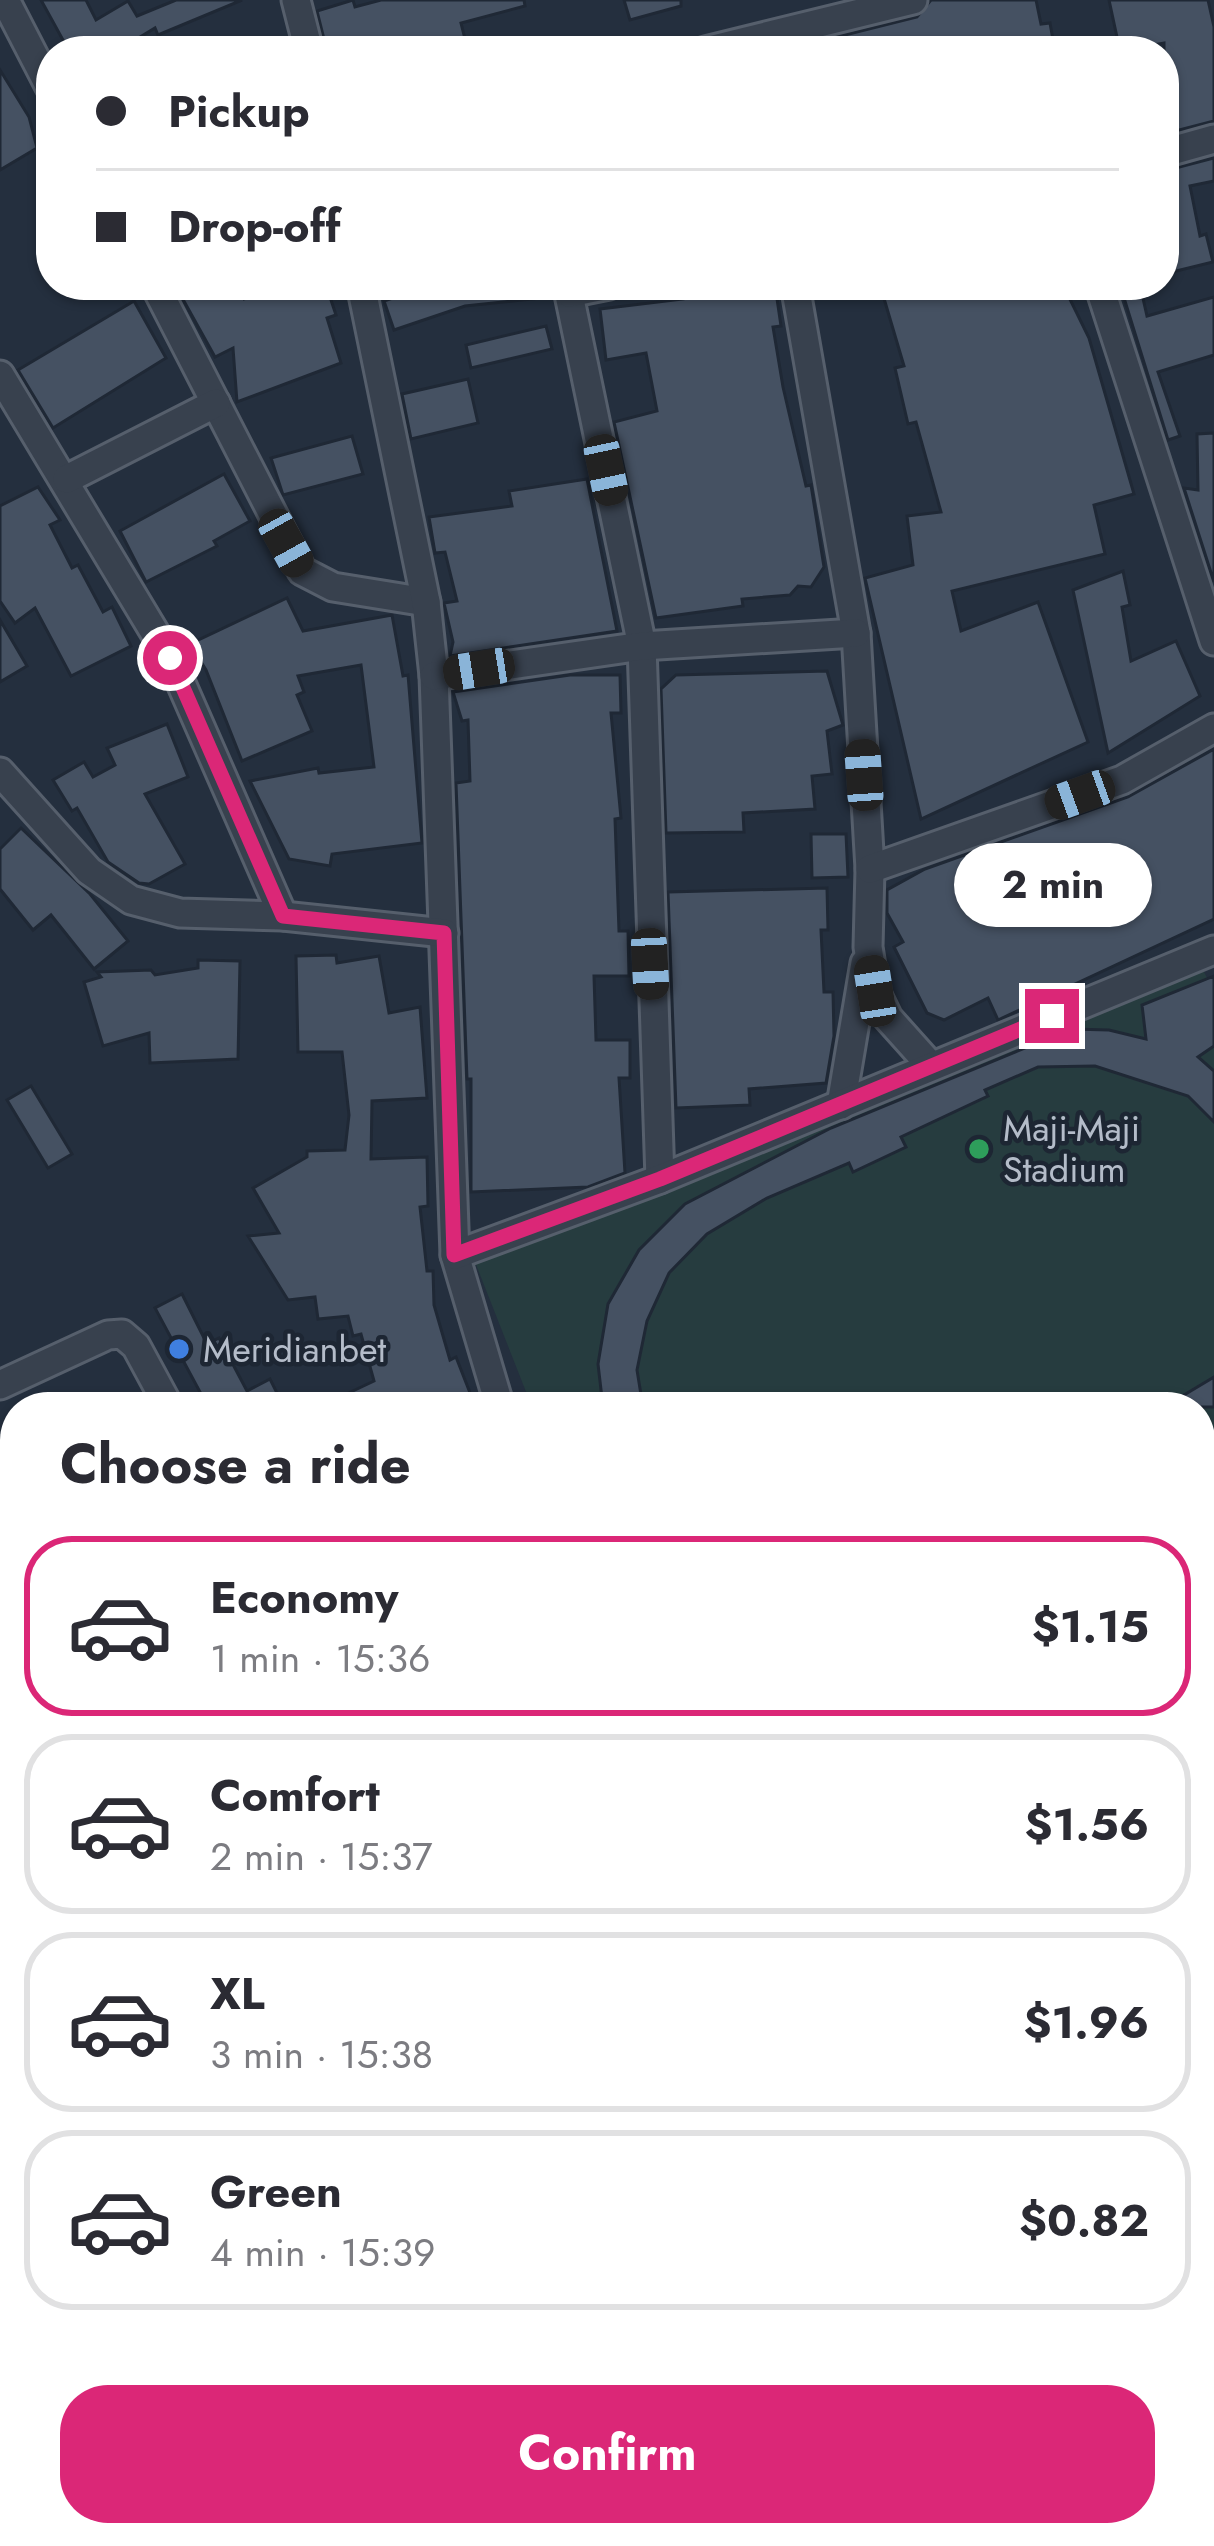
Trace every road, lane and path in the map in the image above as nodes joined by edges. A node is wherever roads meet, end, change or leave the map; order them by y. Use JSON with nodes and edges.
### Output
{"nodes":[{"id":1,"x":5,"y":0,"type":"edge"},
{"id":2,"x":296,"y":0,"type":"edge"},
{"id":3,"x":914,"y":0,"type":"edge"},
{"id":4,"x":816,"y":12,"type":"edge"},
{"id":5,"x":305,"y":36,"type":"edge"},
{"id":6,"x":748,"y":36,"type":"edge"},
{"id":7,"x":36,"y":60,"type":"edge"},
{"id":8,"x":1214,"y":139,"type":"edge"},
{"id":9,"x":1179,"y":149,"type":"edge"},
{"id":10,"x":162,"y":300,"type":"edge"},
{"id":11,"x":364,"y":300,"type":"edge"},
{"id":12,"x":570,"y":300,"type":"edge"},
{"id":13,"x":798,"y":300,"type":"edge"},
{"id":14,"x":1104,"y":300,"type":"edge"},
{"id":15,"x":0,"y":375,"type":"edge"},
{"id":16,"x":216,"y":403,"type":"junction"},
{"id":17,"x":67,"y":479,"type":"junction"},
{"id":18,"x":426,"y":602,"type":"junction"},
{"id":19,"x":856,"y":633,"type":"junction"},
{"id":20,"x":1214,"y":640,"type":"edge"},
{"id":21,"x":642,"y":646,"type":"junction"},
{"id":22,"x":434,"y":676,"type":"junction"},
{"id":23,"x":1214,"y":728,"type":"edge"},
{"id":24,"x":0,"y":774,"type":"edge"},
{"id":25,"x":870,"y":869,"type":"junction"},
{"id":26,"x":283,"y":916,"type":"junction"},
{"id":27,"x":444,"y":933,"type":"junction"},
{"id":28,"x":868,"y":947,"type":"junction"},
{"id":29,"x":1214,"y":950,"type":"edge"},
{"id":30,"x":931,"y":1066,"type":"junction"},
{"id":31,"x":841,"y":1105,"type":"junction"},
{"id":32,"x":660,"y":1179,"type":"junction"},
{"id":33,"x":454,"y":1255,"type":"junction"},
{"id":34,"x":0,"y":1385,"type":"edge"},
{"id":35,"x":161,"y":1392,"type":"edge"},
{"id":36,"x":495,"y":1392,"type":"edge"}],
"edges":[{"from":1,"to":7,"type":"street"},
{"from":2,"to":5,"type":"street"},
{"from":3,"to":4,"type":"street"},
{"from":4,"to":6,"type":"street"},
{"from":8,"to":9,"type":"street"},
{"from":10,"to":16,"type":"street"},
{"from":11,"to":18,"type":"street"},
{"from":12,"to":21,"type":"street"},
{"from":13,"to":19,"type":"street"},
{"from":14,"to":20,"type":"street"},
{"from":15,"to":17,"type":"street"},
{"from":16,"to":17,"type":"street"},
{"from":16,"to":18,"type":"street"},
{"from":17,"to":26,"type":"street"},
{"from":18,"to":22,"type":"street"},
{"from":19,"to":21,"type":"street"},
{"from":19,"to":25,"type":"street"},
{"from":21,"to":22,"type":"street"},
{"from":21,"to":32,"type":"street"},
{"from":22,"to":27,"type":"street"},
{"from":23,"to":25,"type":"street"},
{"from":24,"to":26,"type":"street"},
{"from":25,"to":28,"type":"street"},
{"from":26,"to":27,"type":"street"},
{"from":27,"to":33,"type":"street"},
{"from":28,"to":30,"type":"street"},
{"from":28,"to":31,"type":"street"},
{"from":29,"to":30,"type":"street"},
{"from":30,"to":31,"type":"street"},
{"from":31,"to":32,"type":"street"},
{"from":32,"to":33,"type":"street"},
{"from":33,"to":36,"type":"street"},
{"from":34,"to":35,"type":"street"}]}
